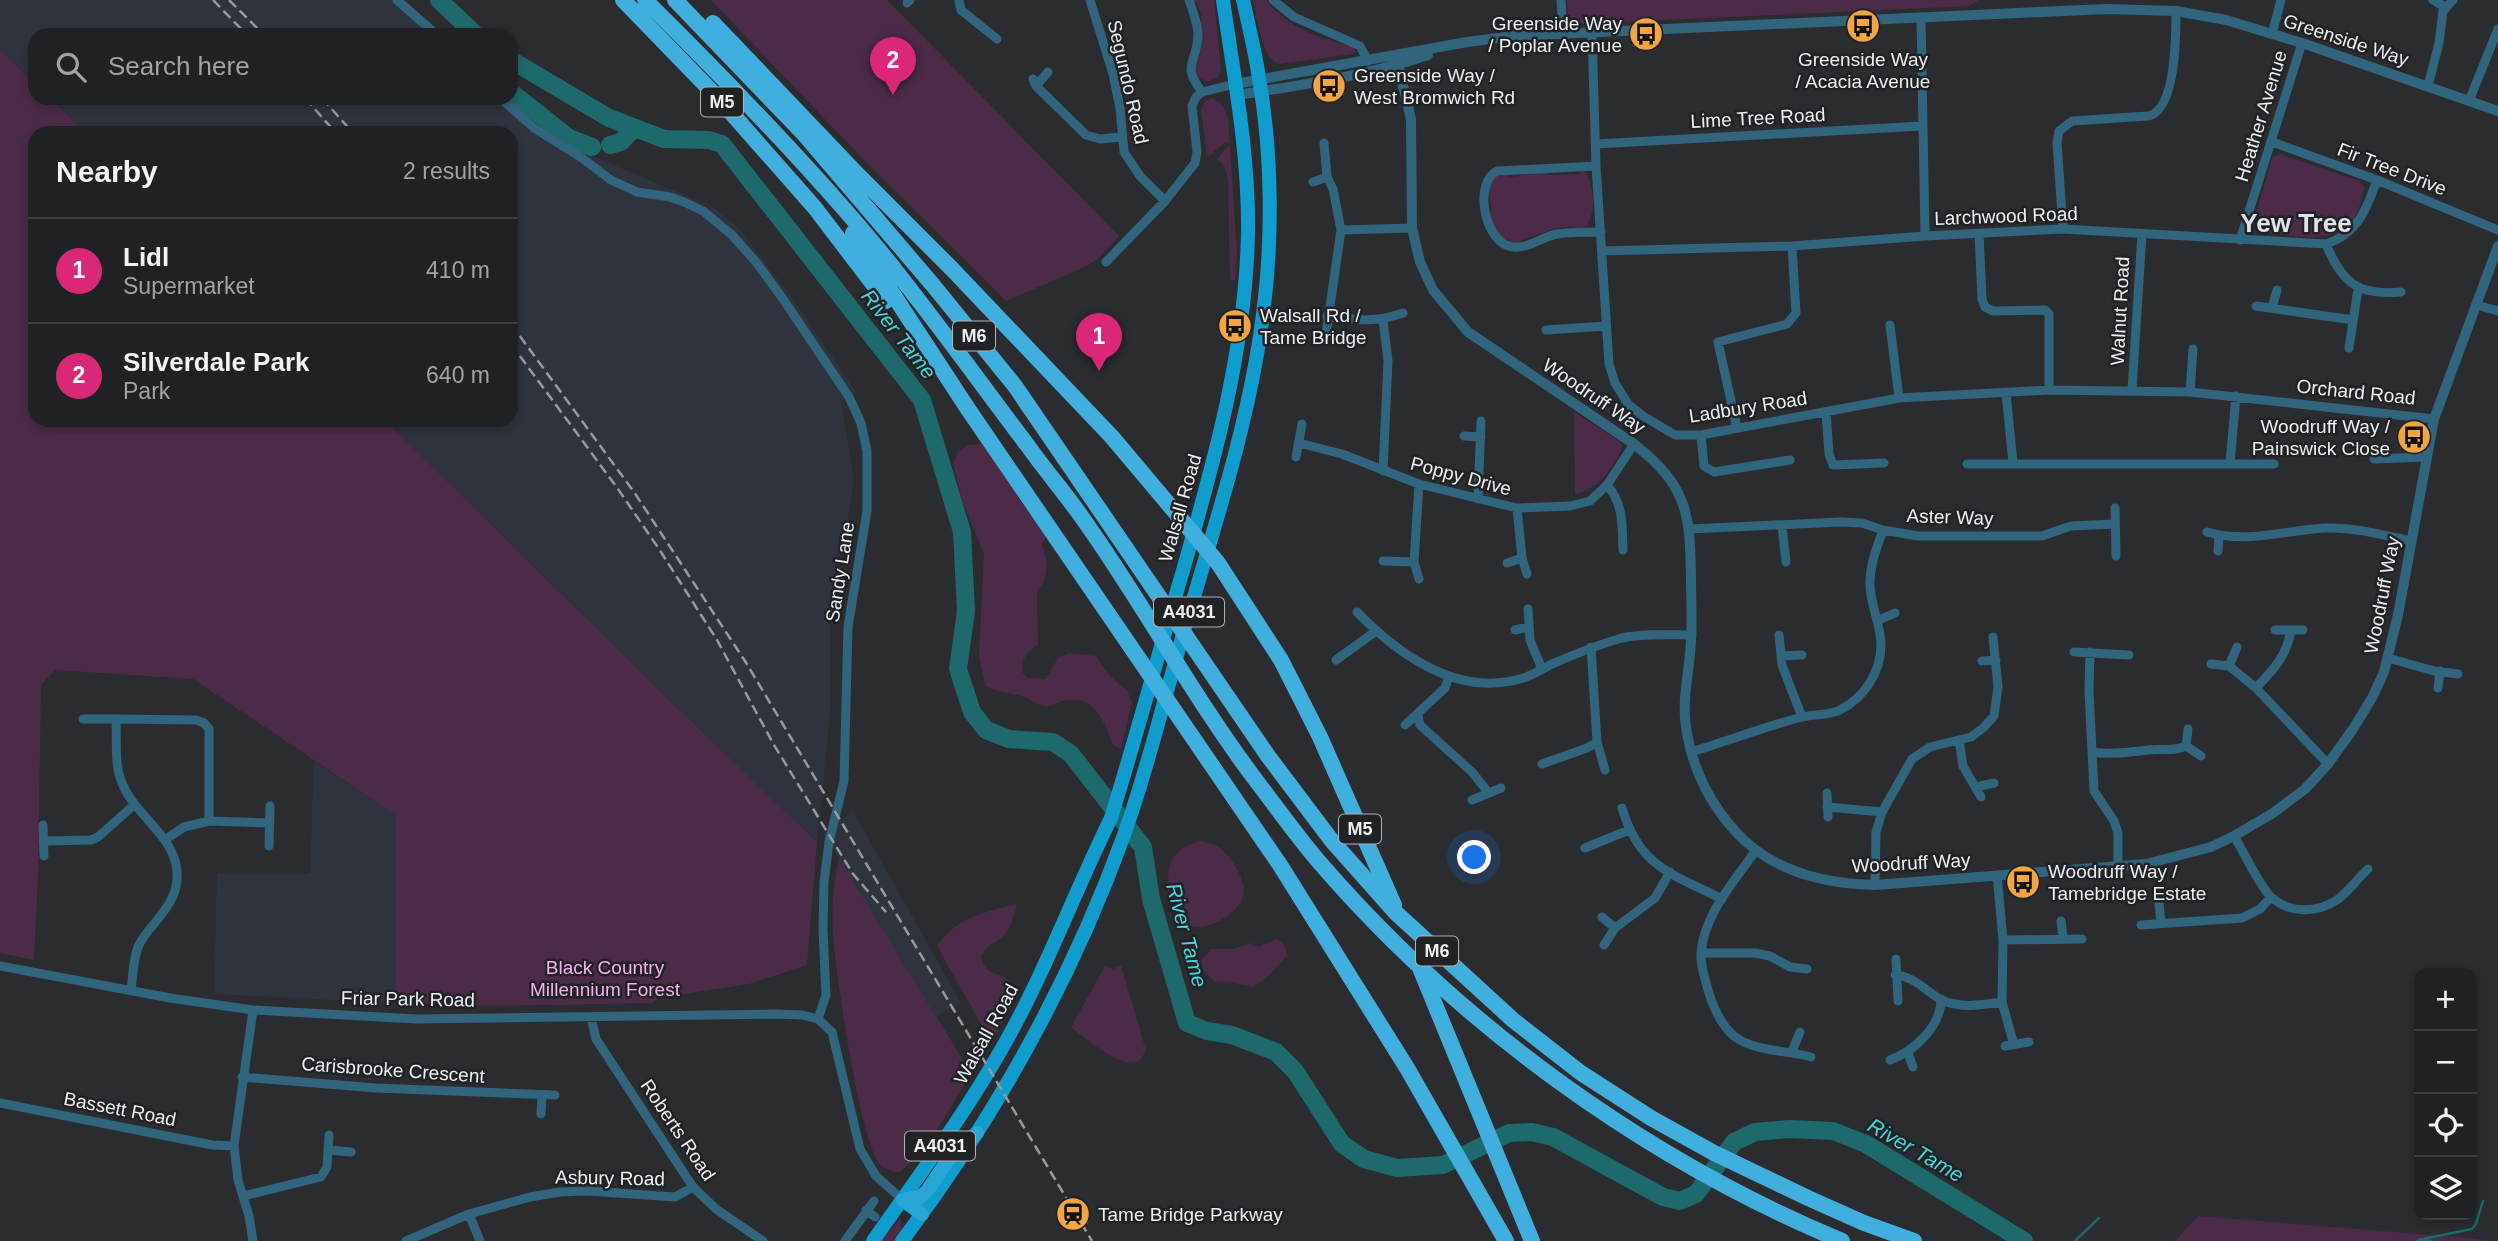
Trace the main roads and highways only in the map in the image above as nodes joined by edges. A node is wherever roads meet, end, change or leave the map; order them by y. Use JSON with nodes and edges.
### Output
{"nodes":[{"id":1,"x":623,"y":0,"type":"edge"},
{"id":2,"x":645,"y":0,"type":"edge"},
{"id":3,"x":675,"y":0,"type":"edge"},
{"id":4,"x":690,"y":0,"type":"edge"},
{"id":5,"x":1223,"y":0,"type":"edge"},
{"id":6,"x":1243,"y":0,"type":"edge"},
{"id":7,"x":820,"y":183,"type":"junction"},
{"id":8,"x":1223,"y":393,"type":"junction"},
{"id":9,"x":1248,"y":397,"type":"junction"},
{"id":10,"x":968,"y":409,"type":"junction"},
{"id":11,"x":977,"y":1133,"type":"junction"},
{"id":12,"x":903,"y":1200,"type":"junction"},
{"id":13,"x":922,"y":1214,"type":"junction"},
{"id":14,"x":873,"y":1241,"type":"edge"},
{"id":15,"x":902,"y":1241,"type":"edge"},
{"id":16,"x":1506,"y":1241,"type":"edge"},
{"id":17,"x":1532,"y":1241,"type":"edge"},
{"id":18,"x":1842,"y":1241,"type":"edge"},
{"id":19,"x":1914,"y":1241,"type":"edge"}],
"edges":[{"from":1,"to":10,"type":"highway","number":"M5"},
{"from":2,"to":7,"type":"highway","number":"M6"},
{"from":3,"to":19,"type":"highway","number":"M6"},
{"from":4,"to":17,"type":"highway","number":"M5"},
{"from":5,"to":8,"type":"main road","name":"Walsall Road","number":"A4031"},
{"from":6,"to":9,"type":"main road","name":"Walsall Road","number":"A4031"},
{"from":7,"to":10,"type":"highway","number":"M5"},
{"from":7,"to":18,"type":"highway","number":"M6"},
{"from":8,"to":9,"type":"main road"},
{"from":8,"to":12,"type":"main road","name":"Walsall Road","number":"A4031"},
{"from":9,"to":11,"type":"main road","name":"Walsall Road","number":"A4031"},
{"from":10,"to":16,"type":"highway","number":"M5"},
{"from":11,"to":12,"type":"highway"},
{"from":11,"to":13,"type":"main road","name":"Walsall Road","number":"A4031"},
{"from":12,"to":13,"type":"highway"},
{"from":12,"to":14,"type":"main road","name":"Walsall Road","number":"A4031"},
{"from":13,"to":15,"type":"main road","name":"Walsall Road","number":"A4031"}]}
